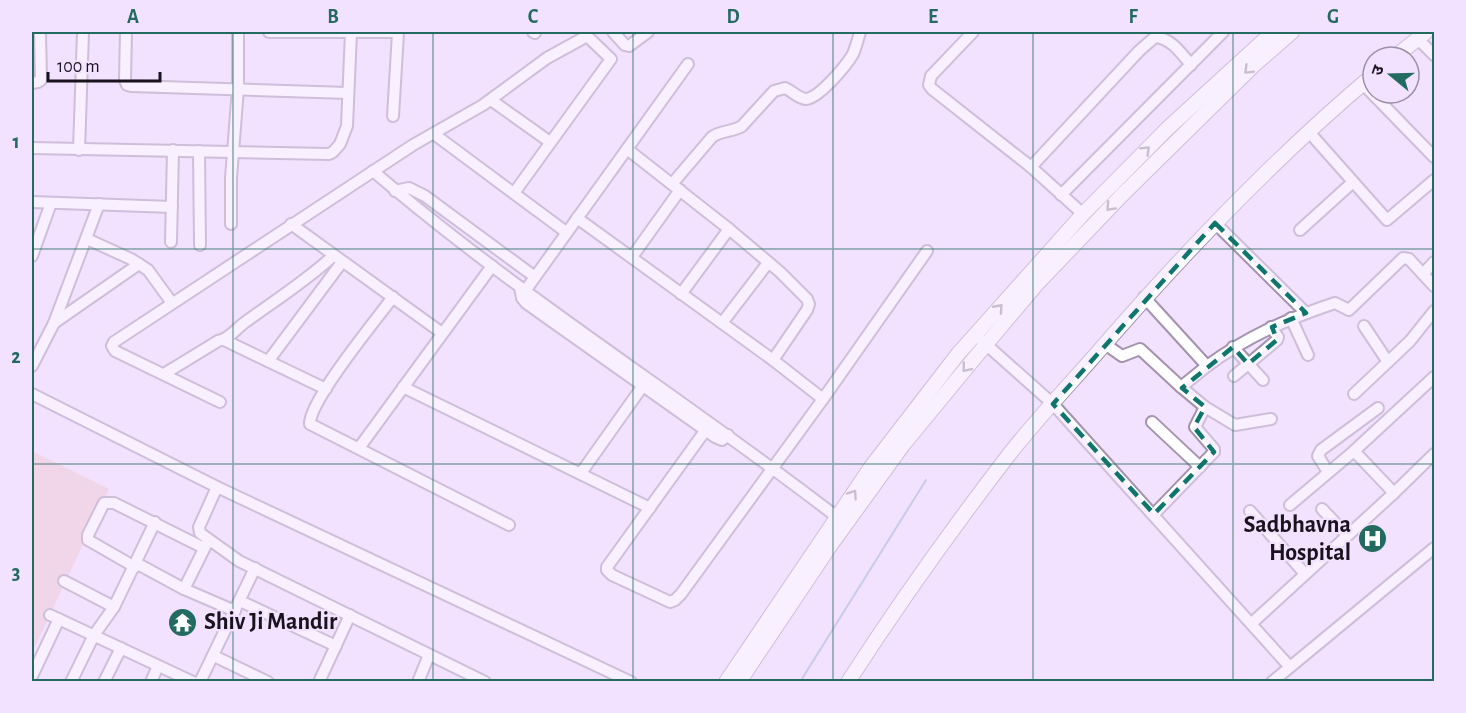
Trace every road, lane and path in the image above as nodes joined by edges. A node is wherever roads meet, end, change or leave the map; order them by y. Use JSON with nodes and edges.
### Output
{"nodes":[{"id":1,"x":40,"y":32,"type":"edge"},
{"id":2,"x":83,"y":32,"type":"edge"},
{"id":3,"x":126,"y":32,"type":"edge"},
{"id":4,"x":238,"y":32,"type":"edge"},
{"id":5,"x":269,"y":32,"type":"edge"},
{"id":6,"x":351,"y":32,"type":"edge"},
{"id":7,"x":398,"y":32,"type":"edge"},
{"id":8,"x":613,"y":32,"type":"edge"},
{"id":9,"x":648,"y":32,"type":"edge"},
{"id":10,"x":860,"y":32,"type":"edge"},
{"id":11,"x":973,"y":32,"type":"edge"},
{"id":12,"x":1223,"y":32,"type":"edge"},
{"id":13,"x":1273,"y":32,"type":"edge"},
{"id":14,"x":1292,"y":32,"type":"edge"},
{"id":15,"x":1422,"y":35,"type":"edge"},
{"id":16,"x":1410,"y":45,"type":"edge"},
{"id":17,"x":1434,"y":56,"type":"edge"},
{"id":18,"x":688,"y":64,"type":"dead end"},
{"id":19,"x":1191,"y":64,"type":"junction"},
{"id":20,"x":32,"y":83,"type":"edge"},
{"id":21,"x":1361,"y":86,"type":"edge"},
{"id":22,"x":238,"y":88,"type":"junction"},
{"id":23,"x":348,"y":93,"type":"junction"},
{"id":24,"x":491,"y":100,"type":"junction"},
{"id":25,"x":1389,"y":105,"type":"edge"},
{"id":26,"x":393,"y":116,"type":"dead end"},
{"id":27,"x":1309,"y":132,"type":"junction"},
{"id":28,"x":434,"y":134,"type":"junction"},
{"id":29,"x":550,"y":141,"type":"junction"},
{"id":30,"x":32,"y":148,"type":"edge"},
{"id":31,"x":627,"y":149,"type":"junction"},
{"id":32,"x":79,"y":150,"type":"junction"},
{"id":33,"x":173,"y":150,"type":"junction"},
{"id":34,"x":199,"y":151,"type":"junction"},
{"id":35,"x":233,"y":151,"type":"junction"},
{"id":36,"x":1434,"y":157,"type":"edge"},
{"id":37,"x":1030,"y":167,"type":"junction"},
{"id":38,"x":373,"y":171,"type":"junction"},
{"id":39,"x":1434,"y":180,"type":"edge"},
{"id":40,"x":1353,"y":182,"type":"junction"},
{"id":41,"x":676,"y":187,"type":"junction"},
{"id":42,"x":395,"y":191,"type":"junction"},
{"id":43,"x":514,"y":193,"type":"junction"},
{"id":44,"x":1061,"y":195,"type":"junction"},
{"id":45,"x":32,"y":202,"type":"edge"},
{"id":46,"x":51,"y":203,"type":"junction"},
{"id":47,"x":99,"y":204,"type":"junction"},
{"id":48,"x":172,"y":207,"type":"junction"},
{"id":49,"x":1083,"y":214,"type":"junction"},
{"id":50,"x":577,"y":218,"type":"junction"},
{"id":51,"x":1215,"y":223,"type":"junction"},
{"id":52,"x":231,"y":224,"type":"dead end"},
{"id":53,"x":291,"y":224,"type":"junction"},
{"id":54,"x":729,"y":229,"type":"junction"},
{"id":55,"x":1299,"y":230,"type":"dead end"},
{"id":56,"x":566,"y":232,"type":"junction"},
{"id":57,"x":87,"y":239,"type":"junction"},
{"id":58,"x":171,"y":242,"type":"dead end"},
{"id":59,"x":200,"y":245,"type":"dead end"},
{"id":60,"x":927,"y":251,"type":"dead end"},
{"id":61,"x":32,"y":256,"type":"edge"},
{"id":62,"x":632,"y":257,"type":"junction"},
{"id":63,"x":337,"y":259,"type":"junction"},
{"id":64,"x":1434,"y":262,"type":"edge"},
{"id":65,"x":768,"y":263,"type":"junction"},
{"id":66,"x":139,"y":264,"type":"junction"},
{"id":67,"x":492,"y":266,"type":"junction"},
{"id":68,"x":1424,"y":273,"type":"junction"},
{"id":69,"x":535,"y":277,"type":"junction"},
{"id":70,"x":1434,"y":286,"type":"edge"},
{"id":71,"x":523,"y":289,"type":"junction"},
{"id":72,"x":681,"y":294,"type":"junction"},
{"id":73,"x":393,"y":297,"type":"junction"},
{"id":74,"x":1144,"y":297,"type":"junction"},
{"id":75,"x":172,"y":303,"type":"junction"},
{"id":76,"x":1434,"y":311,"type":"edge"},
{"id":77,"x":1306,"y":312,"type":"junction"},
{"id":78,"x":1291,"y":318,"type":"junction"},
{"id":79,"x":54,"y":323,"type":"junction"},
{"id":80,"x":722,"y":323,"type":"junction"},
{"id":81,"x":1364,"y":326,"type":"dead end"},
{"id":82,"x":1271,"y":327,"type":"junction"},
{"id":83,"x":442,"y":333,"type":"junction"},
{"id":84,"x":976,"y":335,"type":"junction"},
{"id":85,"x":224,"y":340,"type":"junction"},
{"id":86,"x":1105,"y":344,"type":"junction"},
{"id":87,"x":986,"y":345,"type":"junction"},
{"id":88,"x":1233,"y":347,"type":"junction"},
{"id":89,"x":1308,"y":355,"type":"dead end"},
{"id":90,"x":268,"y":360,"type":"junction"},
{"id":91,"x":773,"y":360,"type":"junction"},
{"id":92,"x":1388,"y":362,"type":"junction"},
{"id":93,"x":1248,"y":364,"type":"junction"},
{"id":94,"x":32,"y":366,"type":"edge"},
{"id":95,"x":1207,"y":366,"type":"junction"},
{"id":96,"x":164,"y":374,"type":"junction"},
{"id":97,"x":1234,"y":376,"type":"dead end"},
{"id":98,"x":1434,"y":377,"type":"edge"},
{"id":99,"x":1263,"y":380,"type":"dead end"},
{"id":100,"x":403,"y":387,"type":"junction"},
{"id":101,"x":642,"y":387,"type":"junction"},
{"id":102,"x":1181,"y":387,"type":"junction"},
{"id":103,"x":326,"y":389,"type":"junction"},
{"id":104,"x":32,"y":394,"type":"edge"},
{"id":105,"x":1354,"y":394,"type":"dead end"},
{"id":106,"x":823,"y":399,"type":"junction"},
{"id":107,"x":220,"y":402,"type":"dead end"},
{"id":108,"x":1053,"y":404,"type":"junction"},
{"id":109,"x":1205,"y":408,"type":"junction"},
{"id":110,"x":1378,"y":408,"type":"dead end"},
{"id":111,"x":1271,"y":419,"type":"dead end"},
{"id":112,"x":1152,"y":422,"type":"dead end"},
{"id":113,"x":705,"y":431,"type":"junction"},
{"id":114,"x":728,"y":435,"type":"junction"},
{"id":115,"x":359,"y":448,"type":"junction"},
{"id":116,"x":1354,"y":451,"type":"junction"},
{"id":117,"x":1434,"y":454,"type":"edge"},
{"id":118,"x":773,"y":468,"type":"junction"},
{"id":119,"x":1200,"y":468,"type":"junction"},
{"id":120,"x":1328,"y":472,"type":"junction"},
{"id":121,"x":580,"y":473,"type":"junction"},
{"id":122,"x":217,"y":487,"type":"junction"},
{"id":123,"x":1394,"y":493,"type":"junction"},
{"id":124,"x":1290,"y":505,"type":"dead end"},
{"id":125,"x":650,"y":508,"type":"junction"},
{"id":126,"x":1322,"y":509,"type":"dead end"},
{"id":127,"x":1250,"y":511,"type":"dead end"},
{"id":128,"x":1154,"y":514,"type":"junction"},
{"id":129,"x":842,"y":520,"type":"junction"},
{"id":130,"x":155,"y":522,"type":"junction"},
{"id":131,"x":508,"y":525,"type":"dead end"},
{"id":132,"x":1347,"y":536,"type":"junction"},
{"id":133,"x":206,"y":544,"type":"junction"},
{"id":134,"x":1434,"y":548,"type":"edge"},
{"id":135,"x":136,"y":565,"type":"junction"},
{"id":136,"x":255,"y":568,"type":"junction"},
{"id":137,"x":1305,"y":574,"type":"junction"},
{"id":138,"x":64,"y":581,"type":"dead end"},
{"id":139,"x":184,"y":589,"type":"junction"},
{"id":140,"x":240,"y":601,"type":"junction"},
{"id":141,"x":114,"y":607,"type":"junction"},
{"id":142,"x":235,"y":611,"type":"junction"},
{"id":143,"x":350,"y":615,"type":"junction"},
{"id":144,"x":1252,"y":623,"type":"junction"},
{"id":145,"x":94,"y":635,"type":"junction"},
{"id":146,"x":336,"y":646,"type":"junction"},
{"id":147,"x":121,"y":648,"type":"junction"},
{"id":148,"x":429,"y":655,"type":"junction"},
{"id":149,"x":214,"y":656,"type":"junction"},
{"id":150,"x":158,"y":666,"type":"junction"},
{"id":151,"x":1289,"y":666,"type":"junction"},
{"id":152,"x":32,"y":676,"type":"edge"},
{"id":153,"x":71,"y":681,"type":"edge"},
{"id":154,"x":104,"y":681,"type":"edge"},
{"id":155,"x":151,"y":681,"type":"edge"},
{"id":156,"x":193,"y":681,"type":"edge"},
{"id":157,"x":200,"y":681,"type":"edge"},
{"id":158,"x":268,"y":681,"type":"edge"},
{"id":159,"x":319,"y":681,"type":"edge"},
{"id":160,"x":418,"y":681,"type":"edge"},
{"id":161,"x":485,"y":681,"type":"edge"},
{"id":162,"x":631,"y":681,"type":"edge"},
{"id":163,"x":726,"y":681,"type":"edge"},
{"id":164,"x":739,"y":681,"type":"edge"},
{"id":165,"x":848,"y":681,"type":"edge"},
{"id":166,"x":1272,"y":681,"type":"edge"}],
"edges":[{"from":1,"to":20,"type":"street"},
{"from":2,"to":32,"type":"street"},
{"from":3,"to":22,"type":"street"},
{"from":4,"to":22,"type":"street"},
{"from":5,"to":6,"type":"street"},
{"from":6,"to":7,"type":"street"},
{"from":6,"to":23,"type":"street"},
{"from":7,"to":26,"type":"street"},
{"from":8,"to":9,"type":"street"},
{"from":10,"to":41,"type":"street"},
{"from":11,"to":37,"type":"street"},
{"from":12,"to":19,"type":"street"},
{"from":49,"to":13,"type":"main road","one_way":true},
{"from":14,"to":87,"type":"main road","one_way":true},
{"from":15,"to":16,"type":"main road"},
{"from":15,"to":17,"type":"street"},
{"from":18,"to":31,"type":"street"},
{"from":19,"to":37,"type":"street"},
{"from":19,"to":44,"type":"street"},
{"from":21,"to":27,"type":"main road"},
{"from":22,"to":23,"type":"street"},
{"from":22,"to":35,"type":"street"},
{"from":23,"to":35,"type":"street"},
{"from":24,"to":28,"type":"street"},
{"from":24,"to":29,"type":"street"},
{"from":24,"to":29,"type":"street"},
{"from":25,"to":36,"type":"street"},
{"from":27,"to":40,"type":"street"},
{"from":27,"to":51,"type":"main road"},
{"from":28,"to":38,"type":"street"},
{"from":28,"to":43,"type":"street"},
{"from":29,"to":43,"type":"street"},
{"from":30,"to":32,"type":"street"},
{"from":31,"to":41,"type":"street"},
{"from":31,"to":50,"type":"street"},
{"from":32,"to":33,"type":"street"},
{"from":33,"to":34,"type":"street"},
{"from":33,"to":48,"type":"street"},
{"from":34,"to":35,"type":"street"},
{"from":34,"to":59,"type":"street"},
{"from":35,"to":52,"type":"street"},
{"from":37,"to":44,"type":"street"},
{"from":38,"to":42,"type":"street"},
{"from":38,"to":53,"type":"street"},
{"from":39,"to":40,"type":"street"},
{"from":40,"to":55,"type":"street"},
{"from":41,"to":54,"type":"street"},
{"from":41,"to":62,"type":"street"},
{"from":42,"to":67,"type":"street"},
{"from":42,"to":69,"type":"street"},
{"from":43,"to":56,"type":"street"},
{"from":44,"to":49,"type":"street"},
{"from":45,"to":46,"type":"street"},
{"from":46,"to":47,"type":"street"},
{"from":46,"to":61,"type":"street"},
{"from":47,"to":48,"type":"street"},
{"from":47,"to":57,"type":"street"},
{"from":48,"to":58,"type":"street"},
{"from":84,"to":49,"type":"main road","one_way":true},
{"from":50,"to":56,"type":"street"},
{"from":50,"to":62,"type":"street"},
{"from":51,"to":74,"type":"main road"},
{"from":51,"to":77,"type":"street"},
{"from":53,"to":63,"type":"street"},
{"from":53,"to":75,"type":"street"},
{"from":54,"to":65,"type":"street"},
{"from":54,"to":72,"type":"street"},
{"from":56,"to":69,"type":"street"},
{"from":57,"to":66,"type":"street"},
{"from":57,"to":79,"type":"street"},
{"from":60,"to":106,"type":"street"},
{"from":62,"to":72,"type":"street"},
{"from":63,"to":73,"type":"street"},
{"from":63,"to":85,"type":"street"},
{"from":63,"to":90,"type":"street"},
{"from":64,"to":68,"type":"street"},
{"from":65,"to":80,"type":"street"},
{"from":65,"to":91,"type":"street"},
{"from":66,"to":75,"type":"street"},
{"from":66,"to":79,"type":"street"},
{"from":67,"to":71,"type":"street"},
{"from":67,"to":83,"type":"street"},
{"from":68,"to":70,"type":"street"},
{"from":68,"to":77,"type":"street"},
{"from":69,"to":71,"type":"street"},
{"from":71,"to":101,"type":"street"},
{"from":71,"to":114,"type":"street"},
{"from":72,"to":80,"type":"street"},
{"from":73,"to":83,"type":"street"},
{"from":73,"to":103,"type":"street"},
{"from":74,"to":86,"type":"main road"},
{"from":74,"to":95,"type":"street"},
{"from":75,"to":96,"type":"street"},
{"from":76,"to":92,"type":"street"},
{"from":77,"to":78,"type":"street"},
{"from":78,"to":82,"type":"street"},
{"from":78,"to":89,"type":"street"},
{"from":79,"to":94,"type":"street"},
{"from":80,"to":91,"type":"street"},
{"from":81,"to":92,"type":"street"},
{"from":82,"to":88,"type":"street"},
{"from":82,"to":93,"type":"street"},
{"from":83,"to":100,"type":"street"},
{"from":84,"to":87,"type":"street"},
{"from":129,"to":84,"type":"main road","one_way":true},
{"from":85,"to":90,"type":"street"},
{"from":85,"to":96,"type":"street"},
{"from":86,"to":102,"type":"street"},
{"from":86,"to":108,"type":"main road"},
{"from":87,"to":108,"type":"street"},
{"from":87,"to":129,"type":"main road","one_way":true},
{"from":88,"to":93,"type":"street"},
{"from":88,"to":95,"type":"street"},
{"from":90,"to":103,"type":"street"},
{"from":91,"to":106,"type":"street"},
{"from":92,"to":105,"type":"street"},
{"from":93,"to":97,"type":"street"},
{"from":93,"to":99,"type":"street"},
{"from":95,"to":102,"type":"street"},
{"from":96,"to":107,"type":"street"},
{"from":98,"to":116,"type":"street"},
{"from":100,"to":115,"type":"street"},
{"from":100,"to":121,"type":"street"},
{"from":101,"to":113,"type":"street"},
{"from":101,"to":121,"type":"street"},
{"from":102,"to":109,"type":"street"},
{"from":103,"to":115,"type":"street"},
{"from":104,"to":122,"type":"street"},
{"from":106,"to":118,"type":"street"},
{"from":108,"to":128,"type":"street"},
{"from":108,"to":165,"type":"main road"},
{"from":109,"to":111,"type":"street"},
{"from":109,"to":119,"type":"street"},
{"from":110,"to":120,"type":"street"},
{"from":112,"to":119,"type":"street"},
{"from":113,"to":114,"type":"street"},
{"from":113,"to":125,"type":"street"},
{"from":114,"to":118,"type":"street"},
{"from":115,"to":131,"type":"street"},
{"from":116,"to":120,"type":"street"},
{"from":116,"to":123,"type":"street"},
{"from":117,"to":123,"type":"street"},
{"from":118,"to":125,"type":"street"},
{"from":118,"to":129,"type":"street"},
{"from":119,"to":128,"type":"street"},
{"from":120,"to":124,"type":"street"},
{"from":121,"to":125,"type":"street"},
{"from":122,"to":133,"type":"street"},
{"from":122,"to":162,"type":"street"},
{"from":123,"to":132,"type":"street"},
{"from":126,"to":132,"type":"street"},
{"from":127,"to":137,"type":"street"},
{"from":128,"to":144,"type":"street"},
{"from":129,"to":163,"type":"main road"},
{"from":129,"to":164,"type":"main road"},
{"from":130,"to":133,"type":"street"},
{"from":130,"to":135,"type":"street"},
{"from":130,"to":135,"type":"street"},
{"from":132,"to":137,"type":"street"},
{"from":133,"to":136,"type":"street"},
{"from":133,"to":139,"type":"street"},
{"from":134,"to":151,"type":"street"},
{"from":135,"to":139,"type":"street"},
{"from":135,"to":141,"type":"street"},
{"from":136,"to":140,"type":"street"},
{"from":136,"to":143,"type":"street"},
{"from":137,"to":144,"type":"street"},
{"from":138,"to":141,"type":"street"},
{"from":139,"to":142,"type":"street"},
{"from":140,"to":142,"type":"street"},
{"from":140,"to":146,"type":"street"},
{"from":141,"to":145,"type":"street"},
{"from":142,"to":149,"type":"street"},
{"from":143,"to":146,"type":"street"},
{"from":143,"to":148,"type":"street"},
{"from":144,"to":151,"type":"street"},
{"from":145,"to":147,"type":"street"},
{"from":145,"to":152,"type":"street"},
{"from":145,"to":153,"type":"street"},
{"from":146,"to":159,"type":"street"},
{"from":147,"to":150,"type":"street"},
{"from":147,"to":154,"type":"street"},
{"from":148,"to":160,"type":"street"},
{"from":148,"to":161,"type":"street"},
{"from":149,"to":157,"type":"street"},
{"from":149,"to":158,"type":"street"},
{"from":150,"to":155,"type":"street"},
{"from":150,"to":156,"type":"street"},
{"from":151,"to":166,"type":"street"}]}
